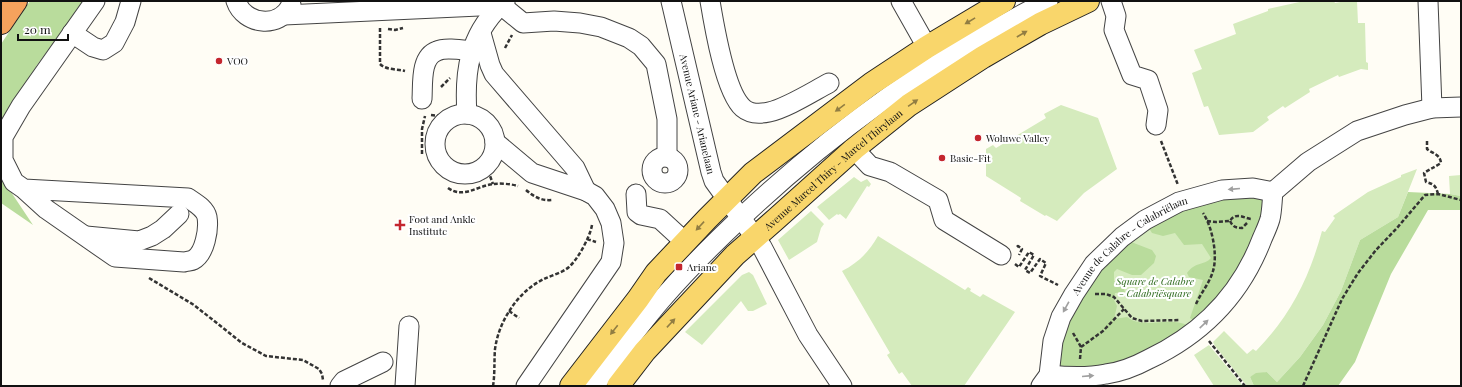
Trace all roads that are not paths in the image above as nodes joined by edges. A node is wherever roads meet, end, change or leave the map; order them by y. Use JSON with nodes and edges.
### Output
{"nodes":[{"id":1,"x":16,"y":1,"type":"edge"},
{"id":2,"x":94,"y":1,"type":"edge"},
{"id":3,"x":131,"y":1,"type":"edge"},
{"id":4,"x":236,"y":1,"type":"edge"},
{"id":5,"x":671,"y":1,"type":"edge"},
{"id":6,"x":710,"y":1,"type":"edge"},
{"id":7,"x":900,"y":1,"type":"edge"},
{"id":8,"x":1004,"y":1,"type":"edge"},
{"id":9,"x":1048,"y":1,"type":"edge"},
{"id":10,"x":1088,"y":1,"type":"edge"},
{"id":11,"x":1111,"y":1,"type":"edge"},
{"id":12,"x":1428,"y":1,"type":"edge"},
{"id":13,"x":503,"y":3,"type":"edge"},
{"id":14,"x":288,"y":8,"type":"edge"},
{"id":15,"x":1,"y":23,"type":"edge"},
{"id":16,"x":72,"y":34,"type":"junction"},
{"id":17,"x":927,"y":47,"type":"junction"},
{"id":18,"x":684,"y":57,"type":"junction"},
{"id":19,"x":476,"y":59,"type":"junction"},
{"id":20,"x":656,"y":64,"type":"junction"},
{"id":21,"x":829,"y":83,"type":"dead end"},
{"id":22,"x":428,"y":101,"type":"road end"},
{"id":23,"x":1432,"y":108,"type":"junction"},
{"id":24,"x":1461,"y":108,"type":"edge"},
{"id":25,"x":466,"y":114,"type":"junction"},
{"id":26,"x":1158,"y":131,"type":"road end"},
{"id":27,"x":495,"y":142,"type":"junction"},
{"id":28,"x":854,"y":149,"type":"junction"},
{"id":29,"x":667,"y":157,"type":"dead end"},
{"id":30,"x":24,"y":189,"type":"junction"},
{"id":31,"x":586,"y":191,"type":"junction"},
{"id":32,"x":1272,"y":192,"type":"junction"},
{"id":33,"x":636,"y":194,"type":"dead end"},
{"id":34,"x":727,"y":199,"type":"junction"},
{"id":35,"x":179,"y":214,"type":"dead end"},
{"id":36,"x":741,"y":218,"type":"junction"},
{"id":37,"x":84,"y":236,"type":"junction"},
{"id":38,"x":755,"y":238,"type":"junction"},
{"id":39,"x":685,"y":242,"type":"junction"},
{"id":40,"x":1001,"y":255,"type":"road end"},
{"id":41,"x":409,"y":326,"type":"dead end"},
{"id":42,"x":383,"y":362,"type":"dead end"},
{"id":43,"x":1045,"y":380,"type":"edge"},
{"id":44,"x":340,"y":386,"type":"edge"},
{"id":45,"x":405,"y":386,"type":"edge"},
{"id":46,"x":526,"y":386,"type":"edge"},
{"id":47,"x":571,"y":386,"type":"edge"},
{"id":48,"x":594,"y":386,"type":"edge"},
{"id":49,"x":618,"y":386,"type":"edge"},
{"id":50,"x":842,"y":386,"type":"edge"}],
"edges":[{"from":1,"to":15,"type":"highway"},
{"from":2,"to":16,"type":"street"},
{"from":3,"to":16,"type":"street"},
{"from":4,"to":14,"type":"street"},
{"from":5,"to":18,"type":"street","name":"Avenue Ariane - Arianelaan"},
{"from":6,"to":21,"type":"street"},
{"from":7,"to":17,"type":"street"},
{"from":8,"to":17,"type":"main road","one_way":true},
{"from":9,"to":36,"type":"street","name":"Avenue Marcel Thiry - Marcel Thirylaan"},
{"from":28,"to":10,"type":"main road","name":"Avenue Marcel Thiry - Marcel Thirylaan","one_way":true},
{"from":11,"to":26,"type":"street"},
{"from":12,"to":23,"type":"street"},
{"from":13,"to":14,"type":"street"},
{"from":13,"to":19,"type":"street"},
{"from":13,"to":20,"type":"street"},
{"from":16,"to":30,"type":"street"},
{"from":17,"to":34,"type":"main road","one_way":true},
{"from":18,"to":20,"type":"street"},
{"from":18,"to":34,"type":"street","name":"Avenue Ariane - Arianelaan"},
{"from":19,"to":22,"type":"street"},
{"from":19,"to":25,"type":"street"},
{"from":19,"to":31,"type":"street"},
{"from":20,"to":29,"type":"street"},
{"from":23,"to":24,"type":"street"},
{"from":23,"to":32,"type":"street"},
{"from":25,"to":27,"type":"street"},
{"from":25,"to":27,"type":"street"},
{"from":27,"to":31,"type":"street"},
{"from":28,"to":38,"type":"main road","name":"Avenue Marcel Thiry - Marcel Thirylaan"},
{"from":28,"to":40,"type":"street"},
{"from":30,"to":37,"type":"street"},
{"from":30,"to":37,"type":"street"},
{"from":31,"to":46,"type":"street"},
{"from":43,"to":32,"type":"street","name":"Avenue de Calabre - Calabriëlaan","one_way":true},
{"from":32,"to":43,"type":"street","name":"Avenue de Calabre - Calabriëlaan","one_way":true},
{"from":33,"to":39,"type":"street"},
{"from":34,"to":36,"type":"street","name":"Avenue Ariane - Arianelaan"},
{"from":34,"to":39,"type":"main road","one_way":true},
{"from":35,"to":37,"type":"street"},
{"from":36,"to":38,"type":"street","name":"Avenue Ariane - Arianelaan"},
{"from":36,"to":48,"type":"street","name":"Avenue Marcel Thiry - Marcel Thirylaan"},
{"from":49,"to":38,"type":"main road","name":"Avenue Marcel Thiry - Marcel Thirylaan","one_way":true},
{"from":38,"to":50,"type":"street","name":"Avenue Ariane - Arianelaan"},
{"from":39,"to":47,"type":"main road","one_way":true},
{"from":41,"to":45,"type":"street"},
{"from":42,"to":44,"type":"street"}]}
